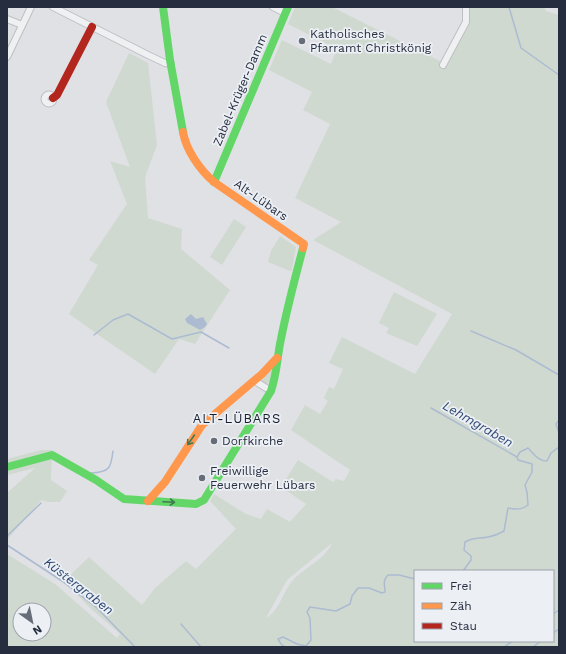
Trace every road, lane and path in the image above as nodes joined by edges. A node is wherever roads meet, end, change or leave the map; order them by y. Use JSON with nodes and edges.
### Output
{"nodes":[{"id":1,"x":31,"y":7,"type":"edge"},
{"id":2,"x":53,"y":7,"type":"edge"},
{"id":3,"x":163,"y":7,"type":"edge"},
{"id":4,"x":273,"y":7,"type":"edge"},
{"id":5,"x":466,"y":7,"type":"edge"},
{"id":6,"x":286,"y":10,"type":"edge"},
{"id":7,"x":7,"y":19,"type":"edge"},
{"id":8,"x":22,"y":25,"type":"junction"},
{"id":9,"x":92,"y":27,"type":"junction"},
{"id":10,"x":7,"y":57,"type":"edge"},
{"id":11,"x":171,"y":64,"type":"junction"},
{"id":12,"x":443,"y":66,"type":"dead end"},
{"id":13,"x":53,"y":98,"type":"dead end"},
{"id":14,"x":214,"y":182,"type":"junction"},
{"id":15,"x":277,"y":358,"type":"junction"},
{"id":16,"x":255,"y":381,"type":"junction"},
{"id":17,"x":271,"y":391,"type":"junction"},
{"id":18,"x":7,"y":467,"type":"edge"},
{"id":19,"x":148,"y":501,"type":"junction"}],
"edges":[{"from":1,"to":8,"type":"street"},
{"from":2,"to":9,"type":"street"},
{"from":3,"to":11,"type":"street","name":"Alt-Lübars"},
{"from":4,"to":6,"type":"street"},
{"from":5,"to":12,"type":"street"},
{"from":6,"to":14,"type":"street","name":"Zabel-Krüger-Damm"},
{"from":7,"to":8,"type":"street"},
{"from":8,"to":10,"type":"street"},
{"from":9,"to":11,"type":"street"},
{"from":9,"to":13,"type":"street"},
{"from":11,"to":14,"type":"street","name":"Alt-Lübars"},
{"from":14,"to":15,"type":"street","name":"Alt-Lübars"},
{"from":15,"to":16,"type":"street"},
{"from":15,"to":17,"type":"street","name":"Alt-Lübars"},
{"from":16,"to":17,"type":"street"},
{"from":16,"to":19,"type":"street","one_way":true},
{"from":19,"to":17,"type":"street","name":"Alt-Lübars","one_way":true},
{"from":18,"to":19,"type":"street","name":"Alt-Lübars"}]}
